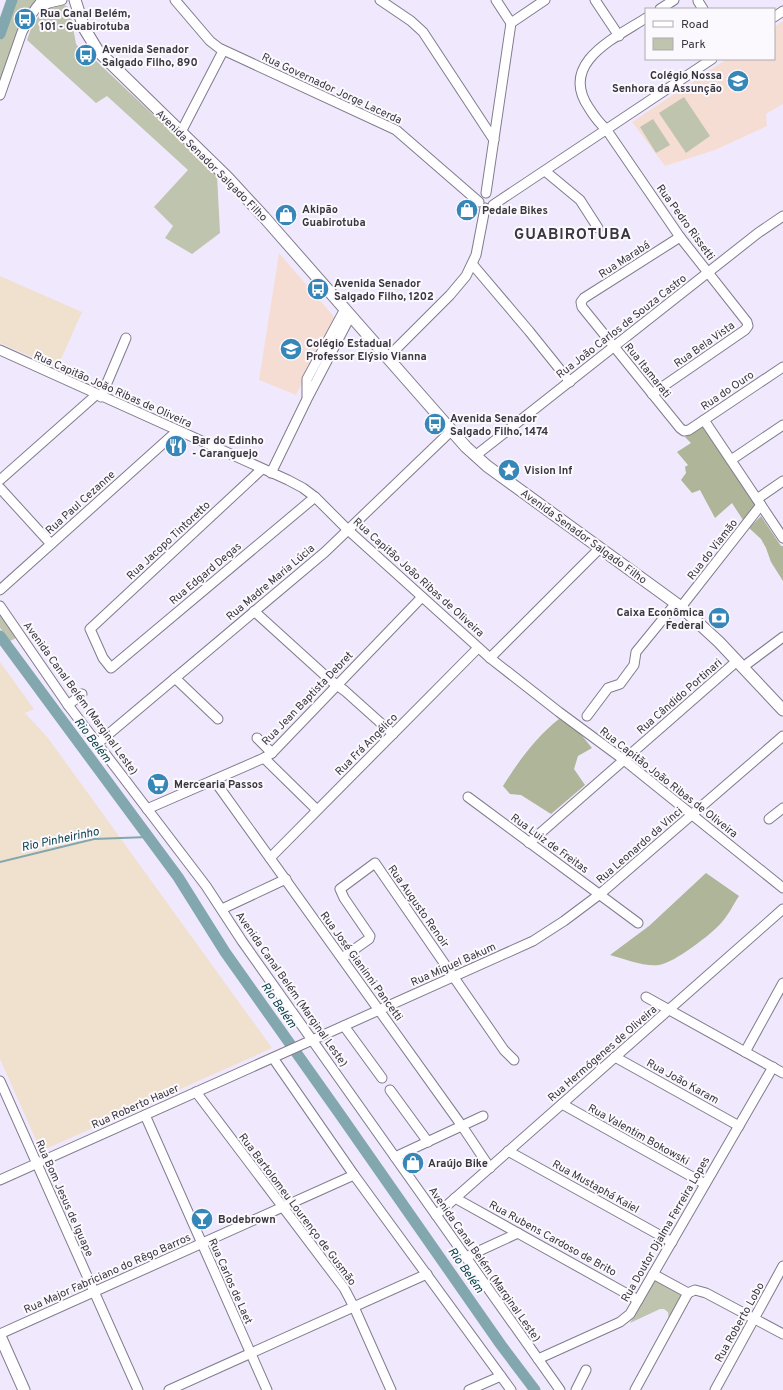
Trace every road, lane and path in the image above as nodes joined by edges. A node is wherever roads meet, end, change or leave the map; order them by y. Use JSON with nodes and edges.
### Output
{"nodes":[{"id":1,"x":62,"y":0,"type":"edge"},
{"id":2,"x":75,"y":0,"type":"edge"},
{"id":3,"x":175,"y":0,"type":"edge"},
{"id":4,"x":380,"y":0,"type":"edge"},
{"id":5,"x":496,"y":0,"type":"edge"},
{"id":6,"x":545,"y":0,"type":"edge"},
{"id":7,"x":595,"y":0,"type":"edge"},
{"id":8,"x":674,"y":0,"type":"edge"},
{"id":9,"x":39,"y":4,"type":"edge"},
{"id":10,"x":662,"y":8,"type":"edge"},
{"id":11,"x":645,"y":19,"type":"edge"},
{"id":12,"x":511,"y":22,"type":"junction"},
{"id":13,"x":619,"y":36,"type":"junction"},
{"id":14,"x":223,"y":51,"type":"junction"},
{"id":15,"x":710,"y":60,"type":"edge"},
{"id":16,"x":0,"y":95,"type":"edge"},
{"id":17,"x":606,"y":129,"type":"junction"},
{"id":18,"x":181,"y":132,"type":"junction"},
{"id":19,"x":494,"y":140,"type":"junction"},
{"id":20,"x":545,"y":170,"type":"junction"},
{"id":21,"x":486,"y":193,"type":"junction"},
{"id":22,"x":486,"y":205,"type":"junction"},
{"id":23,"x":783,"y":216,"type":"edge"},
{"id":24,"x":598,"y":228,"type":"dead end"},
{"id":25,"x":680,"y":237,"type":"junction"},
{"id":26,"x":473,"y":265,"type":"junction"},
{"id":27,"x":708,"y":272,"type":"junction"},
{"id":28,"x":582,"y":302,"type":"joint"},
{"id":29,"x":348,"y":312,"type":"junction"},
{"id":30,"x":748,"y":326,"type":"joint"},
{"id":31,"x":126,"y":338,"type":"dead end"},
{"id":32,"x":614,"y":347,"type":"junction"},
{"id":33,"x":0,"y":350,"type":"edge"},
{"id":34,"x":388,"y":358,"type":"junction"},
{"id":35,"x":783,"y":367,"type":"edge"},
{"id":36,"x":570,"y":382,"type":"junction"},
{"id":37,"x":652,"y":394,"type":"junction"},
{"id":38,"x":99,"y":396,"type":"junction"},
{"id":39,"x":704,"y":420,"type":"junction"},
{"id":40,"x":783,"y":425,"type":"edge"},
{"id":41,"x":177,"y":431,"type":"junction"},
{"id":42,"x":451,"y":431,"type":"junction"},
{"id":43,"x":684,"y":431,"type":"joint"},
{"id":44,"x":475,"y":456,"type":"junction"},
{"id":45,"x":731,"y":460,"type":"junction"},
{"id":46,"x":262,"y":469,"type":"junction"},
{"id":47,"x":271,"y":473,"type":"junction"},
{"id":48,"x":0,"y":480,"type":"edge"},
{"id":49,"x":783,"y":481,"type":"edge"},
{"id":50,"x":0,"y":488,"type":"edge"},
{"id":51,"x":315,"y":497,"type":"junction"},
{"id":52,"x":759,"y":502,"type":"junction"},
{"id":53,"x":348,"y":530,"type":"junction"},
{"id":54,"x":783,"y":538,"type":"edge"},
{"id":55,"x":51,"y":544,"type":"junction"},
{"id":56,"x":600,"y":548,"type":"junction"},
{"id":57,"x":0,"y":590,"type":"edge"},
{"id":58,"x":422,"y":597,"type":"junction"},
{"id":59,"x":679,"y":605,"type":"junction"},
{"id":60,"x":0,"y":606,"type":"edge"},
{"id":61,"x":254,"y":612,"type":"junction"},
{"id":62,"x":783,"y":637,"type":"edge"},
{"id":63,"x":478,"y":648,"type":"junction"},
{"id":64,"x":490,"y":658,"type":"junction"},
{"id":65,"x":740,"y":664,"type":"junction"},
{"id":66,"x":111,"y":668,"type":"joint"},
{"id":67,"x":175,"y":678,"type":"junction"},
{"id":68,"x":337,"y":685,"type":"junction"},
{"id":69,"x":82,"y":694,"type":"dead end"},
{"id":70,"x":68,"y":705,"type":"junction"},
{"id":71,"x":783,"y":710,"type":"edge"},
{"id":72,"x":587,"y":716,"type":"dead end"},
{"id":73,"x":218,"y":719,"type":"dead end"},
{"id":74,"x":393,"y":734,"type":"junction"},
{"id":75,"x":783,"y":736,"type":"edge"},
{"id":76,"x":257,"y":738,"type":"dead end"},
{"id":77,"x":98,"y":743,"type":"junction"},
{"id":78,"x":268,"y":755,"type":"junction"},
{"id":79,"x":624,"y":760,"type":"junction"},
{"id":80,"x":214,"y":780,"type":"junction"},
{"id":81,"x":468,"y":797,"type":"dead end"},
{"id":82,"x":783,"y":808,"type":"edge"},
{"id":83,"x":147,"y":809,"type":"junction"},
{"id":84,"x":317,"y":810,"type":"junction"},
{"id":85,"x":692,"y":815,"type":"junction"},
{"id":86,"x":769,"y":819,"type":"dead end"},
{"id":87,"x":528,"y":843,"type":"junction"},
{"id":88,"x":270,"y":858,"type":"junction"},
{"id":89,"x":286,"y":879,"type":"junction"},
{"id":90,"x":783,"y":888,"type":"edge"},
{"id":91,"x":600,"y":894,"type":"junction"},
{"id":92,"x":783,"y":909,"type":"edge"},
{"id":93,"x":222,"y":910,"type":"junction"},
{"id":94,"x":638,"y":923,"type":"dead end"},
{"id":95,"x":342,"y":958,"type":"junction"},
{"id":96,"x":454,"y":977,"type":"junction"},
{"id":97,"x":783,"y":983,"type":"edge"},
{"id":98,"x":646,"y":997,"type":"dead end"},
{"id":99,"x":379,"y":1010,"type":"junction"},
{"id":100,"x":669,"y":1010,"type":"junction"},
{"id":101,"x":344,"y":1026,"type":"junction"},
{"id":102,"x":310,"y":1041,"type":"junction"},
{"id":103,"x":745,"y":1052,"type":"junction"},
{"id":104,"x":276,"y":1056,"type":"junction"},
{"id":105,"x":615,"y":1057,"type":"junction"},
{"id":106,"x":514,"y":1060,"type":"dead end"},
{"id":107,"x":772,"y":1067,"type":"junction"},
{"id":108,"x":783,"y":1073,"type":"edge"},
{"id":109,"x":382,"y":1078,"type":"dead end"},
{"id":110,"x":0,"y":1081,"type":"edge"},
{"id":111,"x":390,"y":1090,"type":"dead end"},
{"id":112,"x":196,"y":1092,"type":"junction"},
{"id":113,"x":562,"y":1104,"type":"junction"},
{"id":114,"x":145,"y":1115,"type":"junction"},
{"id":115,"x":483,"y":1116,"type":"dead end"},
{"id":116,"x":462,"y":1126,"type":"junction"},
{"id":117,"x":739,"y":1126,"type":"junction"},
{"id":118,"x":428,"y":1142,"type":"junction"},
{"id":119,"x":508,"y":1151,"type":"junction"},
{"id":120,"x":395,"y":1157,"type":"junction"},
{"id":121,"x":37,"y":1163,"type":"junction"},
{"id":122,"x":490,"y":1168,"type":"junction"},
{"id":123,"x":354,"y":1175,"type":"junction"},
{"id":124,"x":0,"y":1180,"type":"edge"},
{"id":125,"x":705,"y":1184,"type":"junction"},
{"id":126,"x":456,"y":1198,"type":"junction"},
{"id":127,"x":283,"y":1207,"type":"junction"},
{"id":128,"x":436,"y":1215,"type":"junction"},
{"id":129,"x":518,"y":1233,"type":"junction"},
{"id":130,"x":672,"y":1242,"type":"junction"},
{"id":131,"x":202,"y":1244,"type":"junction"},
{"id":132,"x":466,"y":1257,"type":"junction"},
{"id":133,"x":783,"y":1266,"type":"edge"},
{"id":134,"x":427,"y":1274,"type":"junction"},
{"id":135,"x":653,"y":1274,"type":"junction"},
{"id":136,"x":94,"y":1292,"type":"junction"},
{"id":137,"x":688,"y":1293,"type":"junction"},
{"id":138,"x":638,"y":1300,"type":"junction"},
{"id":139,"x":354,"y":1307,"type":"junction"},
{"id":140,"x":754,"y":1319,"type":"junction"},
{"id":141,"x":783,"y":1334,"type":"edge"},
{"id":142,"x":0,"y":1335,"type":"edge"},
{"id":143,"x":250,"y":1354,"type":"junction"},
{"id":144,"x":538,"y":1359,"type":"junction"},
{"id":145,"x":586,"y":1370,"type":"dead end"},
{"id":146,"x":500,"y":1376,"type":"junction"},
{"id":147,"x":24,"y":1390,"type":"edge"},
{"id":148,"x":138,"y":1390,"type":"edge"},
{"id":149,"x":169,"y":1390,"type":"edge"},
{"id":150,"x":267,"y":1390,"type":"edge"},
{"id":151,"x":391,"y":1390,"type":"edge"},
{"id":152,"x":469,"y":1390,"type":"edge"},
{"id":153,"x":511,"y":1390,"type":"edge"},
{"id":154,"x":560,"y":1390,"type":"edge"},
{"id":155,"x":576,"y":1390,"type":"edge"},
{"id":156,"x":635,"y":1390,"type":"edge"},
{"id":157,"x":715,"y":1390,"type":"edge"}],
"edges":[{"from":1,"to":9,"type":"street"},
{"from":2,"to":18,"type":"main road","name":"Avenida Senador Salgado Filho"},
{"from":3,"to":14,"type":"street","name":"Rua Governador Jorge Lacerda"},
{"from":4,"to":19,"type":"street"},
{"from":5,"to":12,"type":"street"},
{"from":6,"to":12,"type":"street"},
{"from":7,"to":13,"type":"street"},
{"from":8,"to":10,"type":"street"},
{"from":9,"to":16,"type":"street"},
{"from":11,"to":13,"type":"street","name":"Rua Pedro Rissetti"},
{"from":12,"to":19,"type":"street"},
{"from":13,"to":17,"type":"street","name":"Rua Pedro Rissetti"},
{"from":14,"to":18,"type":"street"},
{"from":14,"to":22,"type":"street","name":"Rua Governador Jorge Lacerda"},
{"from":15,"to":17,"type":"street"},
{"from":17,"to":20,"type":"street"},
{"from":17,"to":25,"type":"street","name":"Rua Pedro Rissetti"},
{"from":18,"to":29,"type":"main road","name":"Avenida Senador Salgado Filho"},
{"from":19,"to":21,"type":"street"},
{"from":20,"to":22,"type":"street"},
{"from":20,"to":24,"type":"street"},
{"from":21,"to":22,"type":"street"},
{"from":21,"to":22,"type":"street"},
{"from":22,"to":26,"type":"street"},
{"from":23,"to":27,"type":"street","name":"Rua João Carlos de Souza Castro"},
{"from":25,"to":27,"type":"street","name":"Rua Pedro Rissetti"},
{"from":25,"to":28,"type":"street","name":"Rua Marabá"},
{"from":26,"to":34,"type":"street"},
{"from":26,"to":36,"type":"street"},
{"from":27,"to":30,"type":"street","name":"Rua Pedro Rissetti"},
{"from":27,"to":32,"type":"street","name":"Rua João Carlos de Souza Castro"},
{"from":28,"to":32,"type":"street","name":"Rua Itamarati"},
{"from":29,"to":34,"type":"main road","name":"Avenida Senador Salgado Filho"},
{"from":29,"to":47,"type":"street"},
{"from":30,"to":37,"type":"street","name":"Rua Bela Vista"},
{"from":31,"to":38,"type":"street"},
{"from":32,"to":36,"type":"street","name":"Rua João Carlos de Souza Castro"},
{"from":32,"to":37,"type":"street","name":"Rua Itamarati"},
{"from":33,"to":38,"type":"street","name":"Rua Capitão João Ribas de Oliveira"},
{"from":34,"to":42,"type":"main road","name":"Avenida Senador Salgado Filho"},
{"from":35,"to":39,"type":"street","name":"Rua do Ouro"},
{"from":36,"to":44,"type":"street","name":"Rua João Carlos de Souza Castro"},
{"from":37,"to":43,"type":"street","name":"Rua Itamarati"},
{"from":38,"to":41,"type":"street","name":"Rua Capitão João Ribas de Oliveira"},
{"from":38,"to":48,"type":"street"},
{"from":39,"to":43,"type":"street","name":"Rua do Ouro"},
{"from":39,"to":45,"type":"street"},
{"from":40,"to":45,"type":"street"},
{"from":41,"to":46,"type":"street","name":"Rua Capitão João Ribas de Oliveira"},
{"from":41,"to":55,"type":"street","name":"Rua Paul Cezanne"},
{"from":42,"to":44,"type":"main road","name":"Avenida Senador Salgado Filho"},
{"from":42,"to":53,"type":"street","name":"Rua Madre Maria Lúcia"},
{"from":44,"to":56,"type":"main road","name":"Avenida Senador Salgado Filho"},
{"from":45,"to":52,"type":"street"},
{"from":46,"to":47,"type":"street","name":"Rua Capitão João Ribas de Oliveira"},
{"from":46,"to":66,"type":"street","name":"Rua Jacopo Tintoretto"},
{"from":47,"to":51,"type":"street","name":"Rua Capitão João Ribas de Oliveira"},
{"from":49,"to":52,"type":"street","name":"Rua do Viamão"},
{"from":50,"to":55,"type":"street"},
{"from":51,"to":53,"type":"street","name":"Rua Capitão João Ribas de Oliveira"},
{"from":51,"to":66,"type":"street","name":"Rua Edgard Degas"},
{"from":52,"to":54,"type":"street"},
{"from":52,"to":59,"type":"street","name":"Rua do Viamão"},
{"from":53,"to":58,"type":"street","name":"Rua Capitão João Ribas de Oliveira"},
{"from":53,"to":61,"type":"street","name":"Rua Madre Maria Lúcia"},
{"from":55,"to":57,"type":"street","name":"Rua Paul Cezanne"},
{"from":56,"to":59,"type":"main road","name":"Avenida Senador Salgado Filho"},
{"from":56,"to":64,"type":"street"},
{"from":58,"to":63,"type":"street","name":"Rua Capitão João Ribas de Oliveira"},
{"from":58,"to":68,"type":"street","name":"Rua Jean Baptista Debret"},
{"from":59,"to":65,"type":"main road","name":"Avenida Senador Salgado Filho"},
{"from":59,"to":72,"type":"street","name":"Rua do Viamão"},
{"from":60,"to":70,"type":"street","name":"Avenida Canal Belém (Marginal Leste)"},
{"from":61,"to":67,"type":"street","name":"Rua Madre Maria Lúcia"},
{"from":61,"to":68,"type":"street"},
{"from":62,"to":65,"type":"street","name":"Rua Cândido Portinari"},
{"from":63,"to":64,"type":"street","name":"Rua Capitão João Ribas de Oliveira"},
{"from":63,"to":74,"type":"street","name":"Rua Frá Angélico"},
{"from":64,"to":79,"type":"street","name":"Rua Capitão João Ribas de Oliveira"},
{"from":65,"to":71,"type":"main road","name":"Avenida Senador Salgado Filho"},
{"from":65,"to":79,"type":"street","name":"Rua Cândido Portinari"},
{"from":67,"to":73,"type":"street"},
{"from":67,"to":77,"type":"street","name":"Rua Madre Maria Lúcia"},
{"from":68,"to":74,"type":"street"},
{"from":68,"to":78,"type":"street","name":"Rua Jean Baptista Debret"},
{"from":69,"to":70,"type":"street"},
{"from":70,"to":77,"type":"street","name":"Avenida Canal Belém (Marginal Leste)"},
{"from":74,"to":84,"type":"street","name":"Rua Frá Angélico"},
{"from":75,"to":85,"type":"street","name":"Rua Leonardo da Vinci"},
{"from":76,"to":78,"type":"street"},
{"from":77,"to":83,"type":"street","name":"Avenida Canal Belém (Marginal Leste)"},
{"from":78,"to":80,"type":"street","name":"Rua Jean Baptista Debret"},
{"from":78,"to":84,"type":"street"},
{"from":79,"to":85,"type":"street","name":"Rua Capitão João Ribas de Oliveira"},
{"from":79,"to":87,"type":"street","name":"Rua Cândido Portinari"},
{"from":80,"to":83,"type":"street","name":"Rua Jean Baptista Debret"},
{"from":80,"to":88,"type":"street","name":"Rua José Gianinni Pancetti"},
{"from":81,"to":87,"type":"street","name":"Rua Luiz de Freitas"},
{"from":82,"to":86,"type":"street"},
{"from":83,"to":93,"type":"street","name":"Avenida Canal Belém (Marginal Leste)"},
{"from":84,"to":88,"type":"street","name":"Rua Frá Angélico"},
{"from":85,"to":90,"type":"street","name":"Rua Capitão João Ribas de Oliveira"},
{"from":85,"to":91,"type":"street","name":"Rua Leonardo da Vinci"},
{"from":87,"to":91,"type":"street","name":"Rua Luiz de Freitas"},
{"from":88,"to":89,"type":"street","name":"Rua José Gianinni Pancetti"},
{"from":89,"to":93,"type":"street"},
{"from":89,"to":95,"type":"street","name":"Rua José Gianinni Pancetti"},
{"from":91,"to":94,"type":"street","name":"Rua Luiz de Freitas"},
{"from":91,"to":96,"type":"street","name":"Rua Miguel Bakum"},
{"from":92,"to":100,"type":"street","name":"Rua Hermógenes de Oliveira"},
{"from":93,"to":102,"type":"street","name":"Avenida Canal Belém (Marginal Leste)"},
{"from":95,"to":96,"type":"street","name":"Rua Augusto Renoir"},
{"from":95,"to":99,"type":"street","name":"Rua José Gianinni Pancetti"},
{"from":96,"to":99,"type":"street","name":"Rua Miguel Bakum"},
{"from":96,"to":106,"type":"street","name":"Rua Augusto Renoir"},
{"from":97,"to":103,"type":"street"},
{"from":98,"to":100,"type":"street"},
{"from":99,"to":101,"type":"street","name":"Rua Miguel Bakum"},
{"from":99,"to":116,"type":"street","name":"Rua José Gianinni Pancetti"},
{"from":100,"to":103,"type":"street"},
{"from":100,"to":105,"type":"street","name":"Rua Hermógenes de Oliveira"},
{"from":101,"to":102,"type":"street","name":"Rua Miguel Bakum"},
{"from":101,"to":109,"type":"street"},
{"from":102,"to":104,"type":"street","name":"Rua Roberto Hauer"},
{"from":102,"to":120,"type":"street","name":"Avenida Canal Belém (Marginal Leste)"},
{"from":103,"to":107,"type":"street"},
{"from":104,"to":112,"type":"street","name":"Rua Roberto Hauer"},
{"from":104,"to":123,"type":"street"},
{"from":105,"to":113,"type":"street","name":"Rua Hermógenes de Oliveira"},
{"from":105,"to":117,"type":"street","name":"Rua João Karam"},
{"from":107,"to":108,"type":"street"},
{"from":107,"to":117,"type":"street","name":"Rua Doutor Djalma Ferreira Lopes"},
{"from":110,"to":121,"type":"street","name":"Rua Bom Jesus de Iguape"},
{"from":111,"to":118,"type":"street"},
{"from":112,"to":114,"type":"street","name":"Rua Roberto Hauer"},
{"from":112,"to":127,"type":"street","name":"Rua Bartolomeu Lourenço de Gusmão"},
{"from":113,"to":119,"type":"street","name":"Rua Hermógenes de Oliveira"},
{"from":113,"to":125,"type":"street","name":"Rua Valentim Bokowski"},
{"from":114,"to":121,"type":"street","name":"Rua Roberto Hauer"},
{"from":114,"to":131,"type":"street","name":"Rua Carlos de Laet"},
{"from":115,"to":116,"type":"street"},
{"from":116,"to":118,"type":"street"},
{"from":116,"to":122,"type":"street","name":"Rua José Gianinni Pancetti"},
{"from":117,"to":125,"type":"street","name":"Rua Doutor Djalma Ferreira Lopes"},
{"from":118,"to":120,"type":"street"},
{"from":119,"to":122,"type":"street","name":"Rua Hermógenes de Oliveira"},
{"from":119,"to":130,"type":"street","name":"Rua Mustaphá Kaiel"},
{"from":120,"to":128,"type":"street","name":"Avenida Canal Belém (Marginal Leste)"},
{"from":121,"to":124,"type":"street","name":"Rua Roberto Hauer"},
{"from":121,"to":136,"type":"street","name":"Rua Bom Jesus de Iguape"},
{"from":122,"to":126,"type":"street","name":"Rua Hermógenes de Oliveira"},
{"from":123,"to":127,"type":"street","name":"Rua Major Fabriciano do Rêgo Barros"},
{"from":123,"to":134,"type":"street"},
{"from":125,"to":130,"type":"street","name":"Rua Doutor Djalma Ferreira Lopes"},
{"from":126,"to":128,"type":"street","name":"Rua Hermógenes de Oliveira"},
{"from":126,"to":129,"type":"street","name":"Rua Rubens Cardoso de Brito"},
{"from":127,"to":131,"type":"street","name":"Rua Major Fabriciano do Rêgo Barros"},
{"from":127,"to":139,"type":"street","name":"Rua Bartolomeu Lourenço de Gusmão"},
{"from":128,"to":132,"type":"street","name":"Avenida Canal Belém (Marginal Leste)"},
{"from":129,"to":132,"type":"street"},
{"from":129,"to":138,"type":"street","name":"Rua Rubens Cardoso de Brito"},
{"from":130,"to":135,"type":"street","name":"Rua Doutor Djalma Ferreira Lopes"},
{"from":131,"to":136,"type":"street","name":"Rua Major Fabriciano do Rêgo Barros"},
{"from":131,"to":143,"type":"street","name":"Rua Carlos de Laet"},
{"from":132,"to":144,"type":"street","name":"Avenida Canal Belém (Marginal Leste)"},
{"from":133,"to":140,"type":"street","name":"Rua Roberto Lobo"},
{"from":134,"to":139,"type":"street"},
{"from":134,"to":146,"type":"street"},
{"from":135,"to":137,"type":"street"},
{"from":135,"to":138,"type":"street","name":"Rua Doutor Djalma Ferreira Lopes"},
{"from":136,"to":142,"type":"street","name":"Rua Major Fabriciano do Rêgo Barros"},
{"from":136,"to":148,"type":"street","name":"Rua Bom Jesus de Iguape"},
{"from":137,"to":140,"type":"street"},
{"from":137,"to":156,"type":"street"},
{"from":138,"to":144,"type":"street","name":"Rua Doutor Djalma Ferreira Lopes"},
{"from":139,"to":143,"type":"street"},
{"from":139,"to":151,"type":"street","name":"Rua Bartolomeu Lourenço de Gusmão"},
{"from":140,"to":141,"type":"street"},
{"from":140,"to":157,"type":"street","name":"Rua Roberto Lobo"},
{"from":142,"to":147,"type":"main road"},
{"from":143,"to":149,"type":"street"},
{"from":143,"to":150,"type":"street","name":"Rua Carlos de Laet"},
{"from":144,"to":154,"type":"street","name":"Avenida Canal Belém (Marginal Leste)"},
{"from":145,"to":155,"type":"street"},
{"from":146,"to":152,"type":"street"},
{"from":146,"to":153,"type":"street"}]}
